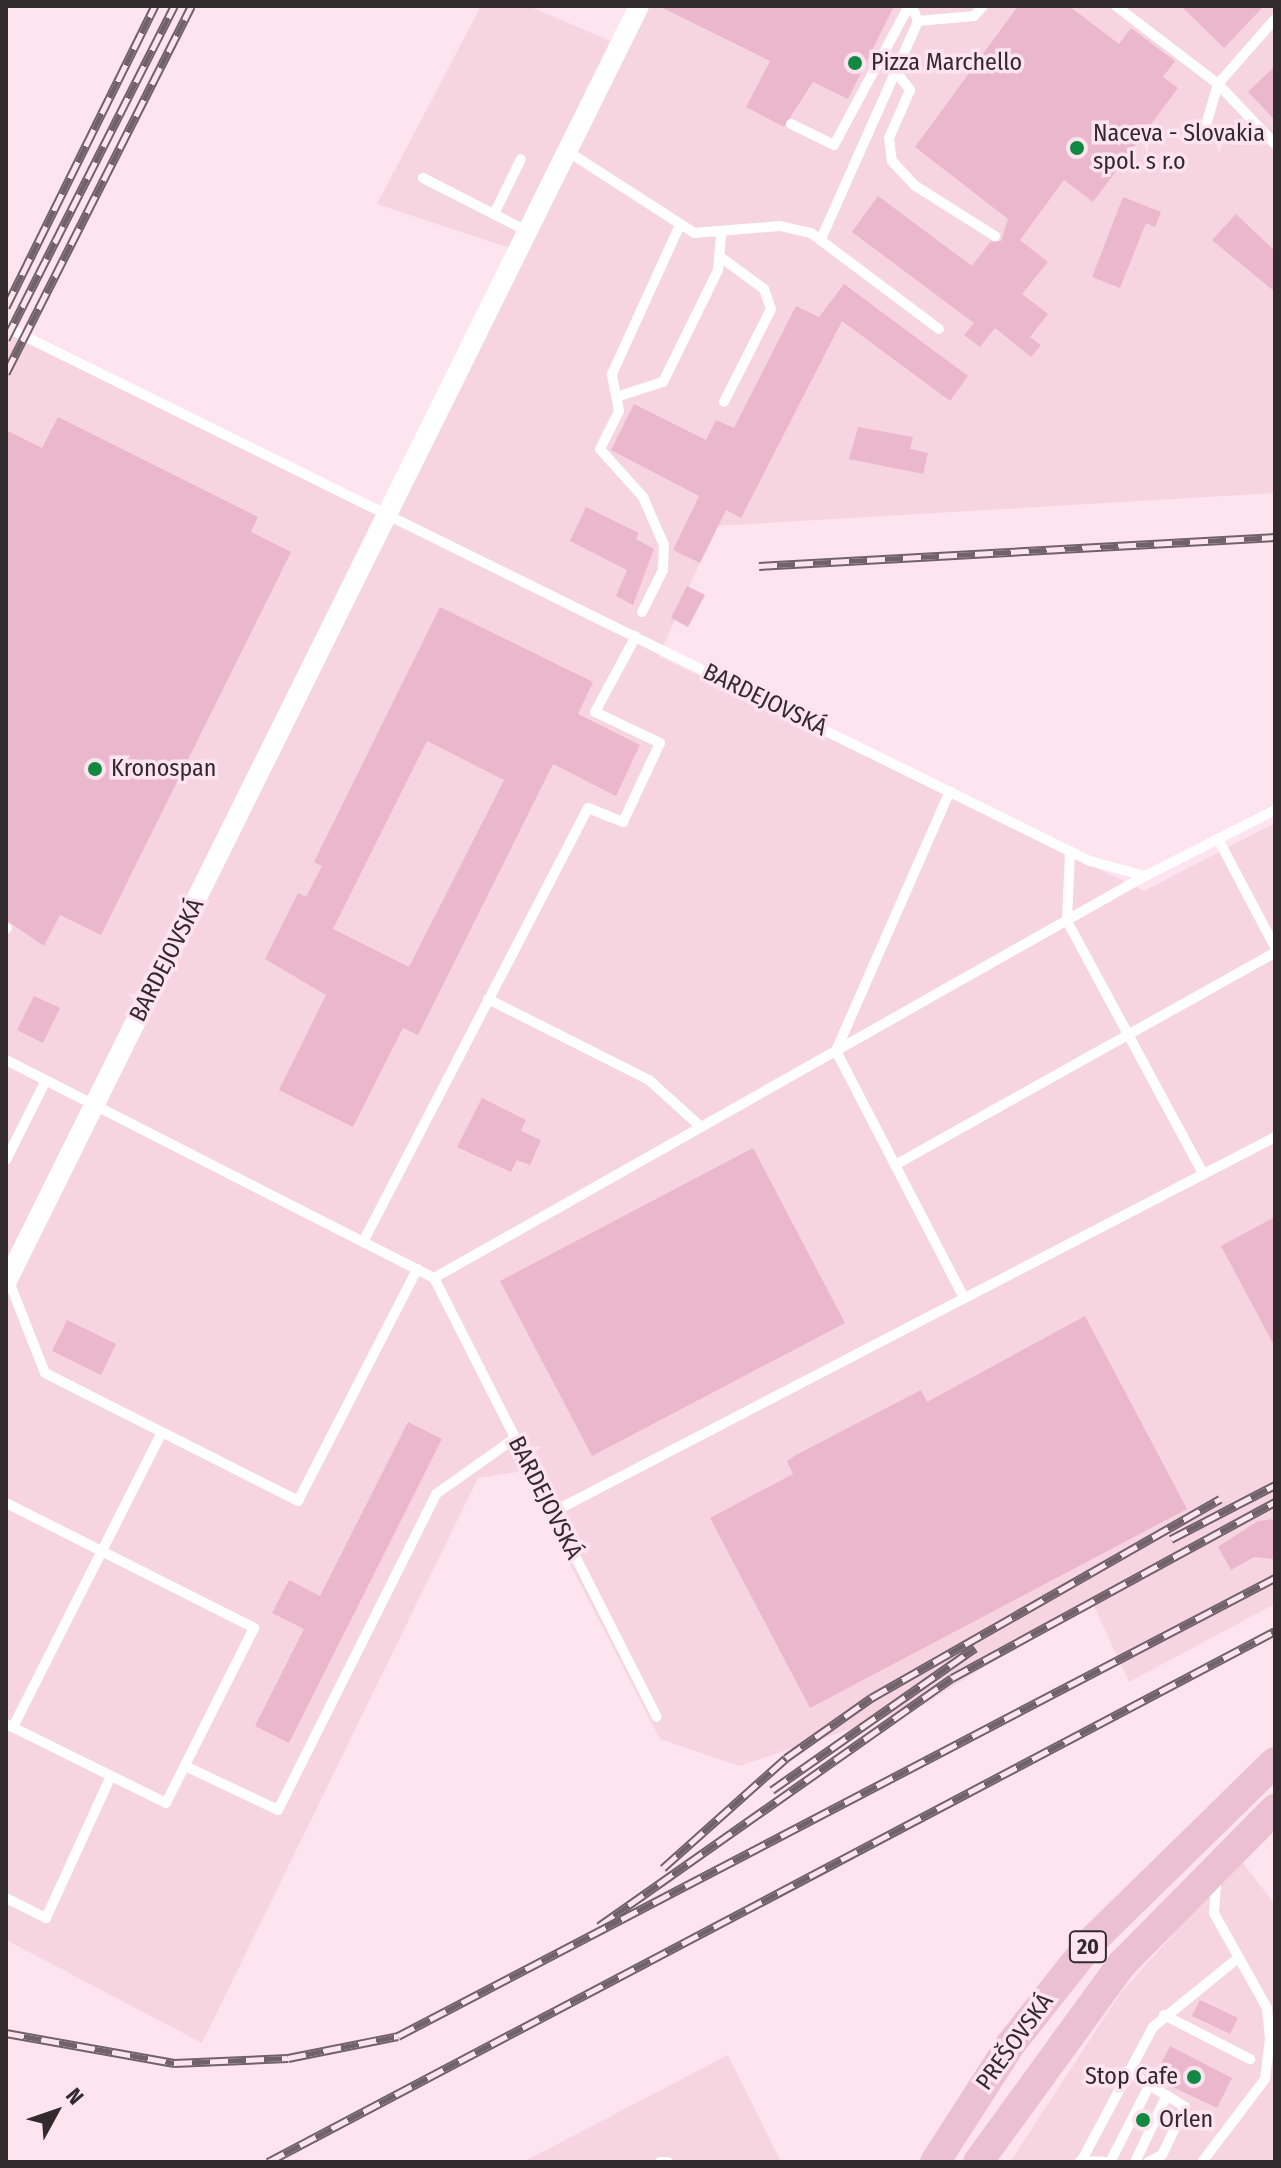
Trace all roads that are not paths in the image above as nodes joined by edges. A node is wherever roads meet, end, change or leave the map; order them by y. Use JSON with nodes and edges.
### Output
{"nodes":[{"id":1,"x":639,"y":6,"type":"edge"},
{"id":2,"x":911,"y":6,"type":"edge"},
{"id":3,"x":983,"y":6,"type":"edge"},
{"id":4,"x":1116,"y":6,"type":"edge"},
{"id":5,"x":1275,"y":19,"type":"edge"},
{"id":6,"x":918,"y":21,"type":"junction"},
{"id":7,"x":896,"y":72,"type":"junction"},
{"id":8,"x":1218,"y":84,"type":"junction"},
{"id":9,"x":791,"y":124,"type":"dead end"},
{"id":10,"x":1206,"y":125,"type":"dead end"},
{"id":11,"x":1275,"y":144,"type":"edge"},
{"id":12,"x":567,"y":151,"type":"junction"},
{"id":13,"x":521,"y":159,"type":"dead end"},
{"id":14,"x":423,"y":178,"type":"dead end"},
{"id":15,"x":494,"y":214,"type":"junction"},
{"id":16,"x":679,"y":227,"type":"junction"},
{"id":17,"x":527,"y":231,"type":"junction"},
{"id":18,"x":721,"y":236,"type":"junction"},
{"id":19,"x":995,"y":236,"type":"dead end"},
{"id":20,"x":821,"y":239,"type":"junction"},
{"id":21,"x":719,"y":256,"type":"junction"},
{"id":22,"x":6,"y":327,"type":"edge"},
{"id":23,"x":939,"y":329,"type":"dead end"},
{"id":24,"x":616,"y":397,"type":"junction"},
{"id":25,"x":724,"y":402,"type":"dead end"},
{"id":26,"x":390,"y":515,"type":"junction"},
{"id":27,"x":642,"y":612,"type":"dead end"},
{"id":28,"x":636,"y":636,"type":"junction"},
{"id":29,"x":950,"y":791,"type":"junction"},
{"id":30,"x":1275,"y":810,"type":"edge"},
{"id":31,"x":1218,"y":839,"type":"junction"},
{"id":32,"x":1070,"y":851,"type":"junction"},
{"id":33,"x":1145,"y":876,"type":"junction"},
{"id":34,"x":1067,"y":921,"type":"junction"},
{"id":35,"x":1275,"y":950,"type":"edge"},
{"id":36,"x":488,"y":999,"type":"junction"},
{"id":37,"x":1128,"y":1035,"type":"junction"},
{"id":38,"x":836,"y":1051,"type":"junction"},
{"id":39,"x":6,"y":1060,"type":"edge"},
{"id":40,"x":46,"y":1080,"type":"junction"},
{"id":41,"x":95,"y":1105,"type":"junction"},
{"id":42,"x":701,"y":1127,"type":"junction"},
{"id":43,"x":1275,"y":1137,"type":"edge"},
{"id":44,"x":6,"y":1160,"type":"edge"},
{"id":45,"x":895,"y":1165,"type":"junction"},
{"id":46,"x":1203,"y":1174,"type":"junction"},
{"id":47,"x":363,"y":1242,"type":"junction"},
{"id":48,"x":417,"y":1269,"type":"junction"},
{"id":49,"x":434,"y":1278,"type":"junction"},
{"id":50,"x":7,"y":1281,"type":"edge"},
{"id":51,"x":964,"y":1298,"type":"junction"},
{"id":52,"x":162,"y":1432,"type":"junction"},
{"id":53,"x":515,"y":1438,"type":"junction"},
{"id":54,"x":6,"y":1503,"type":"edge"},
{"id":55,"x":553,"y":1512,"type":"junction"},
{"id":56,"x":102,"y":1552,"type":"junction"},
{"id":57,"x":657,"y":1717,"type":"dead end"},
{"id":58,"x":10,"y":1726,"type":"edge"},
{"id":59,"x":1275,"y":1762,"type":"edge"},
{"id":60,"x":185,"y":1766,"type":"junction"},
{"id":61,"x":111,"y":1776,"type":"junction"},
{"id":62,"x":1275,"y":1809,"type":"edge"},
{"id":63,"x":1225,"y":1852,"type":"junction"},
{"id":64,"x":6,"y":1898,"type":"edge"},
{"id":65,"x":1238,"y":1958,"type":"junction"},
{"id":66,"x":1164,"y":2015,"type":"junction"},
{"id":67,"x":1250,"y":2059,"type":"dead end"},
{"id":68,"x":1127,"y":2071,"type":"junction"},
{"id":69,"x":1148,"y":2088,"type":"junction"},
{"id":70,"x":1166,"y":2097,"type":"junction"},
{"id":71,"x":1081,"y":2160,"type":"edge"},
{"id":72,"x":660,"y":2162,"type":"edge"},
{"id":73,"x":668,"y":2162,"type":"edge"},
{"id":74,"x":935,"y":2162,"type":"edge"},
{"id":75,"x":978,"y":2162,"type":"edge"},
{"id":76,"x":1107,"y":2162,"type":"edge"},
{"id":77,"x":1135,"y":2162,"type":"edge"},
{"id":78,"x":1148,"y":2162,"type":"edge"},
{"id":79,"x":1202,"y":2162,"type":"edge"}],
"edges":[{"from":1,"to":12,"type":"street","name":"BARDEJOVSKÁ"},
{"from":2,"to":6,"type":"lane"},
{"from":2,"to":9,"type":"lane"},
{"from":3,"to":6,"type":"lane"},
{"from":4,"to":8,"type":"lane"},
{"from":5,"to":8,"type":"lane"},
{"from":6,"to":7,"type":"lane"},
{"from":7,"to":19,"type":"lane"},
{"from":7,"to":20,"type":"lane"},
{"from":8,"to":10,"type":"lane"},
{"from":8,"to":11,"type":"lane"},
{"from":12,"to":16,"type":"lane"},
{"from":12,"to":17,"type":"street","name":"BARDEJOVSKÁ"},
{"from":13,"to":15,"type":"lane"},
{"from":14,"to":15,"type":"lane"},
{"from":15,"to":17,"type":"lane"},
{"from":16,"to":18,"type":"lane"},
{"from":16,"to":24,"type":"lane"},
{"from":17,"to":26,"type":"street","name":"BARDEJOVSKÁ"},
{"from":18,"to":20,"type":"lane"},
{"from":18,"to":21,"type":"lane"},
{"from":20,"to":23,"type":"lane"},
{"from":21,"to":24,"type":"lane"},
{"from":21,"to":25,"type":"lane"},
{"from":22,"to":26,"type":"lane","name":"BARDEJOVSKÁ"},
{"from":24,"to":27,"type":"lane"},
{"from":26,"to":28,"type":"lane","name":"BARDEJOVSKÁ"},
{"from":26,"to":41,"type":"street","name":"BARDEJOVSKÁ"},
{"from":28,"to":29,"type":"lane","name":"BARDEJOVSKÁ"},
{"from":28,"to":36,"type":"lane"},
{"from":29,"to":32,"type":"lane","name":"BARDEJOVSKÁ"},
{"from":29,"to":38,"type":"lane"},
{"from":30,"to":31,"type":"lane"},
{"from":31,"to":33,"type":"lane"},
{"from":31,"to":35,"type":"lane"},
{"from":32,"to":33,"type":"lane","name":"BARDEJOVSKÁ"},
{"from":32,"to":34,"type":"lane"},
{"from":33,"to":34,"type":"lane"},
{"from":34,"to":37,"type":"lane"},
{"from":34,"to":38,"type":"lane"},
{"from":35,"to":37,"type":"lane"},
{"from":36,"to":42,"type":"lane"},
{"from":36,"to":47,"type":"lane"},
{"from":37,"to":45,"type":"lane"},
{"from":37,"to":46,"type":"lane"},
{"from":38,"to":42,"type":"lane"},
{"from":38,"to":45,"type":"lane"},
{"from":39,"to":40,"type":"lane"},
{"from":40,"to":41,"type":"lane"},
{"from":40,"to":44,"type":"lane"},
{"from":41,"to":47,"type":"lane"},
{"from":41,"to":50,"type":"street","name":"BARDEJOVSKÁ"},
{"from":42,"to":49,"type":"lane"},
{"from":43,"to":46,"type":"lane"},
{"from":45,"to":51,"type":"lane"},
{"from":46,"to":51,"type":"lane"},
{"from":47,"to":48,"type":"lane"},
{"from":48,"to":49,"type":"lane"},
{"from":48,"to":52,"type":"lane"},
{"from":49,"to":53,"type":"lane","name":"BARDEJOVSKÁ"},
{"from":50,"to":52,"type":"lane"},
{"from":51,"to":55,"type":"lane"},
{"from":52,"to":56,"type":"lane"},
{"from":53,"to":55,"type":"lane","name":"BARDEJOVSKÁ"},
{"from":53,"to":60,"type":"lane"},
{"from":54,"to":56,"type":"lane"},
{"from":55,"to":57,"type":"lane","name":"BARDEJOVSKÁ"},
{"from":56,"to":58,"type":"lane"},
{"from":56,"to":60,"type":"lane"},
{"from":58,"to":61,"type":"lane"},
{"from":59,"to":74,"type":"main road","name":"PREŠOVSKÁ","number":"20"},
{"from":60,"to":61,"type":"lane"},
{"from":61,"to":64,"type":"lane"},
{"from":62,"to":63,"type":"main road","name":"PREŠOVSKÁ","number":"20"},
{"from":63,"to":65,"type":"lane"},
{"from":63,"to":75,"type":"main road","name":"PREŠOVSKÁ","number":"20"},
{"from":65,"to":66,"type":"lane"},
{"from":65,"to":79,"type":"lane"},
{"from":66,"to":67,"type":"lane"},
{"from":66,"to":68,"type":"lane"},
{"from":68,"to":69,"type":"lane"},
{"from":68,"to":71,"type":"lane"},
{"from":69,"to":70,"type":"lane"},
{"from":69,"to":76,"type":"lane"},
{"from":70,"to":77,"type":"lane"},
{"from":70,"to":78,"type":"lane"},
{"from":71,"to":76,"type":"lane"},
{"from":72,"to":73,"type":"lane"}]}
